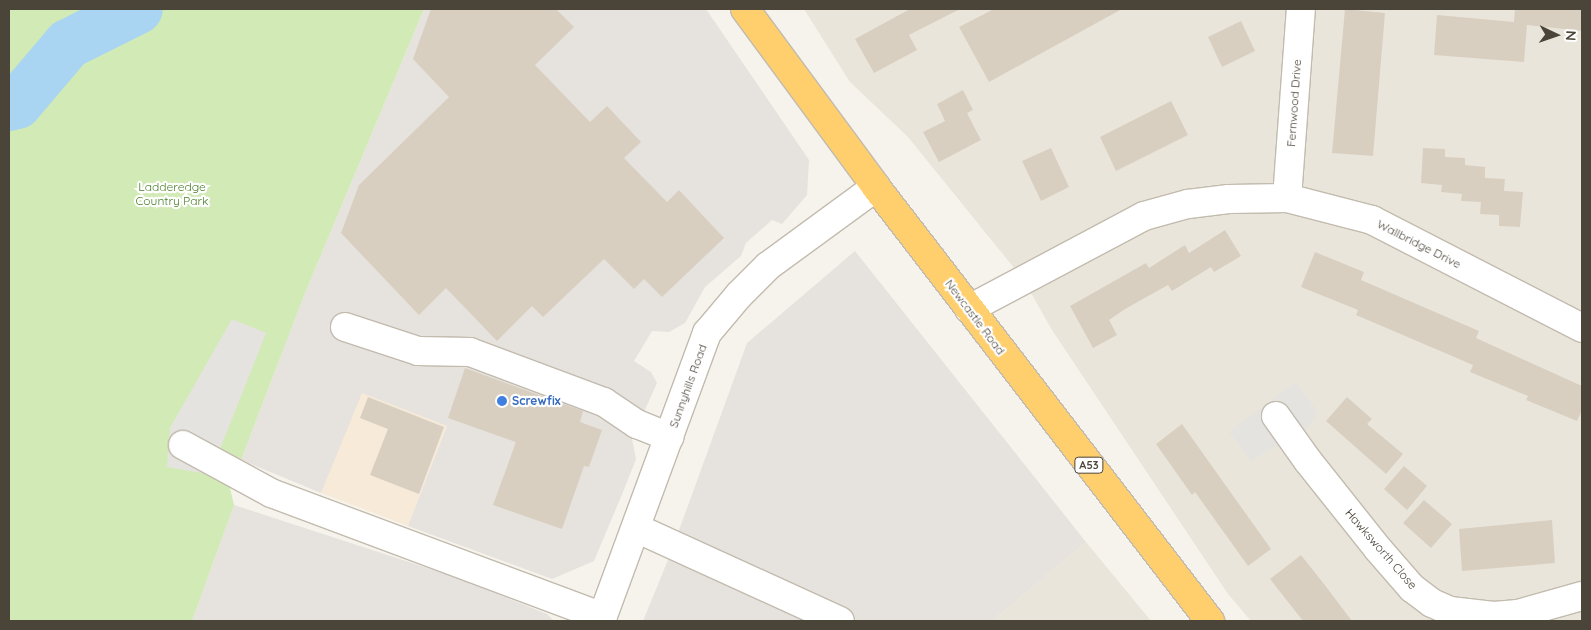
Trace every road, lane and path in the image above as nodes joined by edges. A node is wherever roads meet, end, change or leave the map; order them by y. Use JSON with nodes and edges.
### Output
{"nodes":[{"id":1,"x":746,"y":9,"type":"edge"},
{"id":2,"x":1301,"y":9,"type":"edge"},
{"id":3,"x":876,"y":187,"type":"junction"},
{"id":4,"x":1287,"y":198,"type":"junction"},
{"id":5,"x":969,"y":309,"type":"junction"},
{"id":6,"x":345,"y":327,"type":"dead end"},
{"id":7,"x":1582,"y":328,"type":"edge"},
{"id":8,"x":1276,"y":416,"type":"dead end"},
{"id":9,"x":669,"y":437,"type":"junction"},
{"id":10,"x":183,"y":445,"type":"dead end"},
{"id":11,"x":636,"y":528,"type":"junction"},
{"id":12,"x":1582,"y":596,"type":"edge"},
{"id":13,"x":602,"y":619,"type":"edge"},
{"id":14,"x":840,"y":621,"type":"edge"},
{"id":15,"x":1210,"y":621,"type":"edge"}],
"edges":[{"from":1,"to":3,"type":"highway","name":"Newcastle Road","number":"A53"},
{"from":2,"to":4,"type":"street","name":"Fernwood Drive"},
{"from":3,"to":5,"type":"highway","name":"Newcastle Road","number":"A53"},
{"from":3,"to":9,"type":"street","name":"Sunnyhills Road"},
{"from":4,"to":5,"type":"street","name":"Wallbridge Drive"},
{"from":4,"to":7,"type":"street","name":"Wallbridge Drive"},
{"from":5,"to":15,"type":"highway","name":"Newcastle Road","number":"A53"},
{"from":6,"to":9,"type":"street"},
{"from":8,"to":12,"type":"street","name":"Hawksworth Close"},
{"from":9,"to":11,"type":"street","name":"Sunnyhills Road"},
{"from":10,"to":13,"type":"street"},
{"from":11,"to":13,"type":"street","name":"Sunnyhills Road"},
{"from":11,"to":14,"type":"street"}]}
